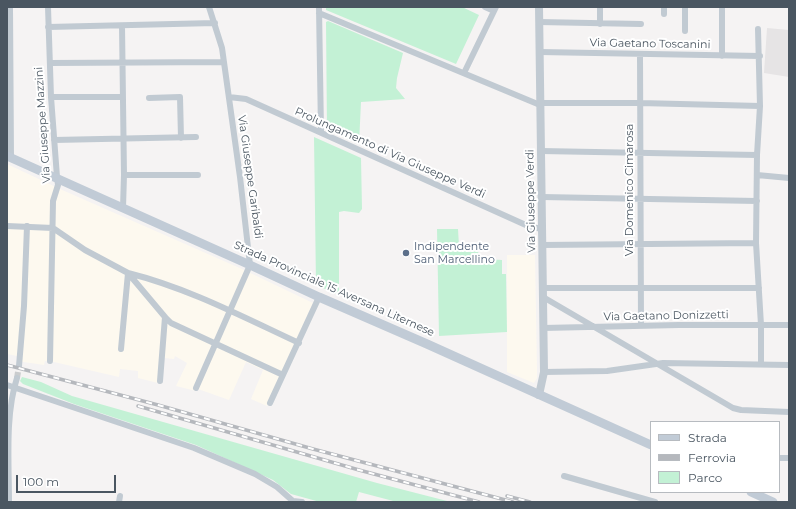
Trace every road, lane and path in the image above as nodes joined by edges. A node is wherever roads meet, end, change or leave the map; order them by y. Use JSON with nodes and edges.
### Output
{"nodes":[{"id":1,"x":10,"y":7,"type":"edge"},
{"id":2,"x":48,"y":7,"type":"edge"},
{"id":3,"x":209,"y":7,"type":"edge"},
{"id":4,"x":485,"y":7,"type":"edge"},
{"id":5,"x":539,"y":7,"type":"edge"},
{"id":6,"x":600,"y":7,"type":"edge"},
{"id":7,"x":685,"y":7,"type":"edge"},
{"id":8,"x":722,"y":7,"type":"edge"},
{"id":9,"x":495,"y":9,"type":"edge"},
{"id":10,"x":319,"y":10,"type":"edge"},
{"id":11,"x":540,"y":22,"type":"junction"},
{"id":12,"x":215,"y":23,"type":"junction"},
{"id":13,"x":600,"y":24,"type":"junction"},
{"id":14,"x":641,"y":24,"type":"dead end"},
{"id":15,"x":122,"y":26,"type":"junction"},
{"id":16,"x":48,"y":27,"type":"junction"},
{"id":17,"x":758,"y":29,"type":"dead end"},
{"id":18,"x":685,"y":31,"type":"dead end"},
{"id":19,"x":540,"y":52,"type":"junction"},
{"id":20,"x":640,"y":54,"type":"junction"},
{"id":21,"x":722,"y":56,"type":"junction"},
{"id":22,"x":760,"y":56,"type":"junction"},
{"id":23,"x":123,"y":62,"type":"junction"},
{"id":24,"x":224,"y":62,"type":"junction"},
{"id":25,"x":50,"y":63,"type":"junction"},
{"id":26,"x":464,"y":73,"type":"junction"},
{"id":27,"x":123,"y":97,"type":"junction"},
{"id":28,"x":229,"y":97,"type":"junction"},
{"id":29,"x":51,"y":98,"type":"junction"},
{"id":30,"x":149,"y":98,"type":"dead end"},
{"id":31,"x":640,"y":103,"type":"junction"},
{"id":32,"x":540,"y":104,"type":"junction"},
{"id":33,"x":760,"y":106,"type":"junction"},
{"id":34,"x":321,"y":132,"type":"junction"},
{"id":35,"x":196,"y":137,"type":"dead end"},
{"id":36,"x":181,"y":138,"type":"junction"},
{"id":37,"x":54,"y":140,"type":"junction"},
{"id":38,"x":124,"y":140,"type":"junction"},
{"id":39,"x":541,"y":151,"type":"junction"},
{"id":40,"x":640,"y":153,"type":"junction"},
{"id":41,"x":757,"y":155,"type":"junction"},
{"id":42,"x":9,"y":157,"type":"edge"},
{"id":43,"x":198,"y":174,"type":"dead end"},
{"id":44,"x":757,"y":175,"type":"junction"},
{"id":45,"x":124,"y":176,"type":"junction"},
{"id":46,"x":57,"y":177,"type":"junction"},
{"id":47,"x":789,"y":178,"type":"edge"},
{"id":48,"x":542,"y":197,"type":"junction"},
{"id":49,"x":640,"y":199,"type":"junction"},
{"id":50,"x":757,"y":201,"type":"junction"},
{"id":51,"x":123,"y":208,"type":"junction"},
{"id":52,"x":7,"y":226,"type":"edge"},
{"id":53,"x":27,"y":226,"type":"junction"},
{"id":54,"x":53,"y":228,"type":"junction"},
{"id":55,"x":542,"y":229,"type":"junction"},
{"id":56,"x":756,"y":243,"type":"junction"},
{"id":57,"x":542,"y":245,"type":"junction"},
{"id":58,"x":641,"y":245,"type":"junction"},
{"id":59,"x":250,"y":265,"type":"junction"},
{"id":60,"x":128,"y":273,"type":"junction"},
{"id":61,"x":543,"y":288,"type":"junction"},
{"id":62,"x":759,"y":288,"type":"junction"},
{"id":63,"x":641,"y":289,"type":"junction"},
{"id":64,"x":319,"y":297,"type":"junction"},
{"id":65,"x":543,"y":297,"type":"junction"},
{"id":66,"x":230,"y":312,"type":"junction"},
{"id":67,"x":165,"y":317,"type":"junction"},
{"id":68,"x":761,"y":325,"type":"junction"},
{"id":69,"x":789,"y":325,"type":"edge"},
{"id":70,"x":641,"y":326,"type":"junction"},
{"id":71,"x":594,"y":327,"type":"junction"},
{"id":72,"x":544,"y":328,"type":"junction"},
{"id":73,"x":298,"y":343,"type":"junction"},
{"id":74,"x":215,"y":344,"type":"junction"},
{"id":75,"x":121,"y":349,"type":"dead end"},
{"id":76,"x":50,"y":361,"type":"dead end"},
{"id":77,"x":656,"y":364,"type":"junction"},
{"id":78,"x":761,"y":364,"type":"junction"},
{"id":79,"x":789,"y":365,"type":"edge"},
{"id":80,"x":20,"y":366,"type":"tunnel mouth"},
{"id":81,"x":544,"y":372,"type":"junction"},
{"id":82,"x":283,"y":375,"type":"junction"},
{"id":83,"x":17,"y":378,"type":"tunnel mouth"},
{"id":84,"x":160,"y":381,"type":"dead end"},
{"id":85,"x":7,"y":385,"type":"edge"},
{"id":86,"x":14,"y":386,"type":"junction"},
{"id":87,"x":196,"y":388,"type":"dead end"},
{"id":88,"x":539,"y":395,"type":"junction"},
{"id":89,"x":270,"y":403,"type":"dead end"},
{"id":90,"x":789,"y":412,"type":"edge"},
{"id":91,"x":8,"y":437,"type":"edge"},
{"id":92,"x":650,"y":446,"type":"edge"},
{"id":93,"x":564,"y":476,"type":"dead end"},
{"id":94,"x":754,"y":495,"type":"edge"},
{"id":95,"x":9,"y":502,"type":"edge"},
{"id":96,"x":294,"y":502,"type":"edge"},
{"id":97,"x":302,"y":502,"type":"edge"},
{"id":98,"x":655,"y":502,"type":"edge"},
{"id":99,"x":773,"y":502,"type":"edge"}],
"edges":[{"from":1,"to":42,"type":"street"},
{"from":2,"to":16,"type":"street","name":"Via Giuseppe Mazzini"},
{"from":3,"to":12,"type":"street","name":"Via Giuseppe Garibaldi"},
{"from":4,"to":9,"type":"street"},
{"from":5,"to":11,"type":"street","name":"Via Giuseppe Verdi"},
{"from":6,"to":13,"type":"street"},
{"from":7,"to":18,"type":"street"},
{"from":8,"to":21,"type":"street"},
{"from":9,"to":26,"type":"street"},
{"from":10,"to":26,"type":"street"},
{"from":10,"to":34,"type":"street"},
{"from":11,"to":13,"type":"street"},
{"from":11,"to":19,"type":"street","name":"Via Giuseppe Verdi"},
{"from":12,"to":15,"type":"street"},
{"from":12,"to":24,"type":"street","name":"Via Giuseppe Garibaldi"},
{"from":13,"to":14,"type":"street"},
{"from":15,"to":16,"type":"street"},
{"from":15,"to":23,"type":"street"},
{"from":16,"to":25,"type":"street","name":"Via Giuseppe Mazzini"},
{"from":17,"to":22,"type":"street"},
{"from":19,"to":20,"type":"street","name":"Via Gaetano Toscanini"},
{"from":19,"to":32,"type":"street","name":"Via Giuseppe Verdi"},
{"from":20,"to":21,"type":"street","name":"Via Gaetano Toscanini"},
{"from":20,"to":31,"type":"street","name":"Via Domenico Cimarosa"},
{"from":21,"to":22,"type":"street","name":"Via Gaetano Toscanini"},
{"from":22,"to":33,"type":"street"},
{"from":23,"to":24,"type":"street"},
{"from":23,"to":25,"type":"street"},
{"from":23,"to":27,"type":"street"},
{"from":24,"to":28,"type":"street","name":"Via Giuseppe Garibaldi"},
{"from":25,"to":29,"type":"street","name":"Via Giuseppe Mazzini"},
{"from":26,"to":32,"type":"street"},
{"from":27,"to":29,"type":"street"},
{"from":27,"to":38,"type":"street"},
{"from":28,"to":34,"type":"street","name":"Prolungamento di Via Giuseppe Verdi"},
{"from":28,"to":59,"type":"street","name":"Via Giuseppe Garibaldi"},
{"from":29,"to":37,"type":"street","name":"Via Giuseppe Mazzini"},
{"from":30,"to":36,"type":"street"},
{"from":31,"to":32,"type":"street"},
{"from":31,"to":33,"type":"street"},
{"from":31,"to":40,"type":"street","name":"Via Domenico Cimarosa"},
{"from":32,"to":39,"type":"street","name":"Via Giuseppe Verdi"},
{"from":33,"to":41,"type":"street"},
{"from":34,"to":55,"type":"street","name":"Prolungamento di Via Giuseppe Verdi"},
{"from":35,"to":36,"type":"street"},
{"from":36,"to":38,"type":"street"},
{"from":37,"to":38,"type":"street"},
{"from":37,"to":46,"type":"street","name":"Via Giuseppe Mazzini"},
{"from":38,"to":45,"type":"street"},
{"from":39,"to":40,"type":"street"},
{"from":39,"to":48,"type":"street","name":"Via Giuseppe Verdi"},
{"from":40,"to":41,"type":"street"},
{"from":40,"to":49,"type":"street","name":"Via Domenico Cimarosa"},
{"from":41,"to":44,"type":"street"},
{"from":42,"to":46,"type":"main road","name":"Strada Provinciale 15 Aversana Liternese"},
{"from":43,"to":45,"type":"street"},
{"from":44,"to":47,"type":"street"},
{"from":44,"to":50,"type":"street"},
{"from":45,"to":51,"type":"street"},
{"from":46,"to":51,"type":"main road","name":"Strada Provinciale 15 Aversana Liternese"},
{"from":46,"to":54,"type":"street","name":"Via Giuseppe Mazzini"},
{"from":48,"to":49,"type":"street"},
{"from":48,"to":55,"type":"street","name":"Via Giuseppe Verdi"},
{"from":49,"to":50,"type":"street"},
{"from":49,"to":58,"type":"street","name":"Via Domenico Cimarosa"},
{"from":50,"to":56,"type":"street"},
{"from":51,"to":59,"type":"main road","name":"Strada Provinciale 15 Aversana Liternese"},
{"from":52,"to":53,"type":"street"},
{"from":53,"to":54,"type":"street"},
{"from":53,"to":80,"type":"street"},
{"from":54,"to":60,"type":"street"},
{"from":54,"to":76,"type":"street","name":"Via Giuseppe Mazzini"},
{"from":55,"to":57,"type":"street","name":"Via Giuseppe Verdi"},
{"from":56,"to":58,"type":"street"},
{"from":56,"to":62,"type":"street"},
{"from":57,"to":58,"type":"street"},
{"from":57,"to":61,"type":"street","name":"Via Giuseppe Verdi"},
{"from":58,"to":63,"type":"street","name":"Via Domenico Cimarosa"},
{"from":59,"to":64,"type":"main road","name":"Strada Provinciale 15 Aversana Liternese"},
{"from":59,"to":66,"type":"street","name":"Via Giuseppe Garibaldi"},
{"from":60,"to":66,"type":"street"},
{"from":60,"to":67,"type":"street"},
{"from":60,"to":75,"type":"street"},
{"from":61,"to":63,"type":"street"},
{"from":61,"to":65,"type":"street","name":"Via Giuseppe Verdi"},
{"from":62,"to":63,"type":"street"},
{"from":62,"to":68,"type":"street"},
{"from":63,"to":70,"type":"street","name":"Via Domenico Cimarosa"},
{"from":64,"to":73,"type":"street"},
{"from":64,"to":88,"type":"main road","name":"Strada Provinciale 15 Aversana Liternese"},
{"from":65,"to":71,"type":"street"},
{"from":65,"to":72,"type":"street","name":"Via Giuseppe Verdi"},
{"from":66,"to":73,"type":"street"},
{"from":66,"to":74,"type":"street","name":"Via Giuseppe Garibaldi"},
{"from":67,"to":74,"type":"street"},
{"from":67,"to":84,"type":"street"},
{"from":68,"to":69,"type":"street","name":"Via Gaetano Donizzetti"},
{"from":68,"to":70,"type":"street","name":"Via Gaetano Donizzetti"},
{"from":68,"to":78,"type":"street"},
{"from":70,"to":71,"type":"street","name":"Via Gaetano Donizzetti"},
{"from":71,"to":72,"type":"street","name":"Via Gaetano Donizzetti"},
{"from":71,"to":77,"type":"street"},
{"from":72,"to":81,"type":"street","name":"Via Giuseppe Verdi"},
{"from":73,"to":82,"type":"street"},
{"from":74,"to":82,"type":"street"},
{"from":74,"to":87,"type":"street","name":"Via Giuseppe Garibaldi"},
{"from":77,"to":78,"type":"street"},
{"from":77,"to":81,"type":"street"},
{"from":77,"to":90,"type":"street"},
{"from":78,"to":79,"type":"street"},
{"from":81,"to":88,"type":"street","name":"Via Giuseppe Verdi"},
{"from":82,"to":89,"type":"street"},
{"from":83,"to":86,"type":"street"},
{"from":85,"to":86,"type":"street"},
{"from":86,"to":91,"type":"street"},
{"from":86,"to":96,"type":"street"},
{"from":88,"to":92,"type":"main road","name":"Strada Provinciale 15 Aversana Liternese"},
{"from":91,"to":95,"type":"street"},
{"from":93,"to":98,"type":"street"},
{"from":94,"to":99,"type":"main road"},
{"from":96,"to":97,"type":"street"}]}
